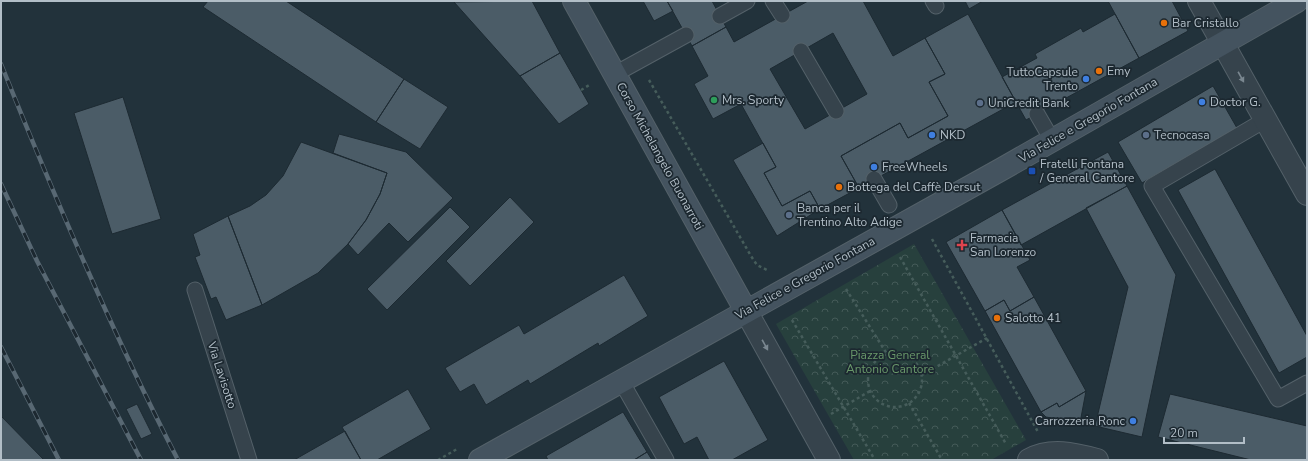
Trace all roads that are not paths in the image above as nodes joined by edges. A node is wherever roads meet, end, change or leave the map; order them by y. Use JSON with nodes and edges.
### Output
{"nodes":[{"id":1,"x":574,"y":1,"type":"edge"},
{"id":2,"x":747,"y":1,"type":"edge"},
{"id":3,"x":773,"y":1,"type":"edge"},
{"id":4,"x":1199,"y":1,"type":"edge"},
{"id":5,"x":1297,"y":1,"type":"edge"},
{"id":6,"x":782,"y":15,"type":"dead end"},
{"id":7,"x":720,"y":16,"type":"dead end"},
{"id":8,"x":686,"y":35,"type":"dead end"},
{"id":9,"x":1222,"y":43,"type":"junction"},
{"id":10,"x":801,"y":51,"type":"dead end"},
{"id":11,"x":615,"y":74,"type":"junction"},
{"id":12,"x":836,"y":111,"type":"dead end"},
{"id":13,"x":1037,"y":114,"type":"dead end"},
{"id":14,"x":1265,"y":120,"type":"junction"},
{"id":15,"x":1052,"y":140,"type":"junction"},
{"id":16,"x":874,"y":179,"type":"dead end"},
{"id":17,"x":1307,"y":194,"type":"edge"},
{"id":18,"x":889,"y":206,"type":"dead end"},
{"id":19,"x":195,"y":290,"type":"dead end"},
{"id":20,"x":746,"y":311,"type":"junction"},
{"id":21,"x":621,"y":381,"type":"junction"},
{"id":22,"x":1307,"y":383,"type":"edge"},
{"id":23,"x":249,"y":460,"type":"edge"},
{"id":24,"x":480,"y":460,"type":"edge"},
{"id":25,"x":666,"y":460,"type":"edge"},
{"id":26,"x":829,"y":460,"type":"edge"},
{"id":27,"x":1029,"y":460,"type":"edge"},
{"id":28,"x":1097,"y":460,"type":"edge"}],
"edges":[{"from":1,"to":11,"type":"main road","name":"Corso Michelangelo Buonarroti"},
{"from":2,"to":7,"type":"lane"},
{"from":3,"to":6,"type":"lane"},
{"from":4,"to":9,"type":"street"},
{"from":5,"to":9,"type":"main road","name":"Via Felice e Gregorio Fontana"},
{"from":8,"to":11,"type":"lane"},
{"from":9,"to":14,"type":"street","one_way":true},
{"from":9,"to":15,"type":"main road","name":"Via Felice e Gregorio Fontana"},
{"from":10,"to":12,"type":"lane"},
{"from":11,"to":20,"type":"main road","name":"Corso Michelangelo Buonarroti"},
{"from":13,"to":15,"type":"lane"},
{"from":14,"to":17,"type":"street"},
{"from":14,"to":22,"type":"lane"},
{"from":15,"to":20,"type":"main road","name":"Via Felice e Gregorio Fontana"},
{"from":16,"to":18,"type":"lane"},
{"from":19,"to":23,"type":"lane","name":"Via Lavisotto"},
{"from":20,"to":21,"type":"main road","name":"Via Felice e Gregorio Fontana"},
{"from":20,"to":26,"type":"street","one_way":true},
{"from":21,"to":24,"type":"main road","name":"Via Felice e Gregorio Fontana"},
{"from":21,"to":25,"type":"lane"},
{"from":27,"to":28,"type":"street"}]}
